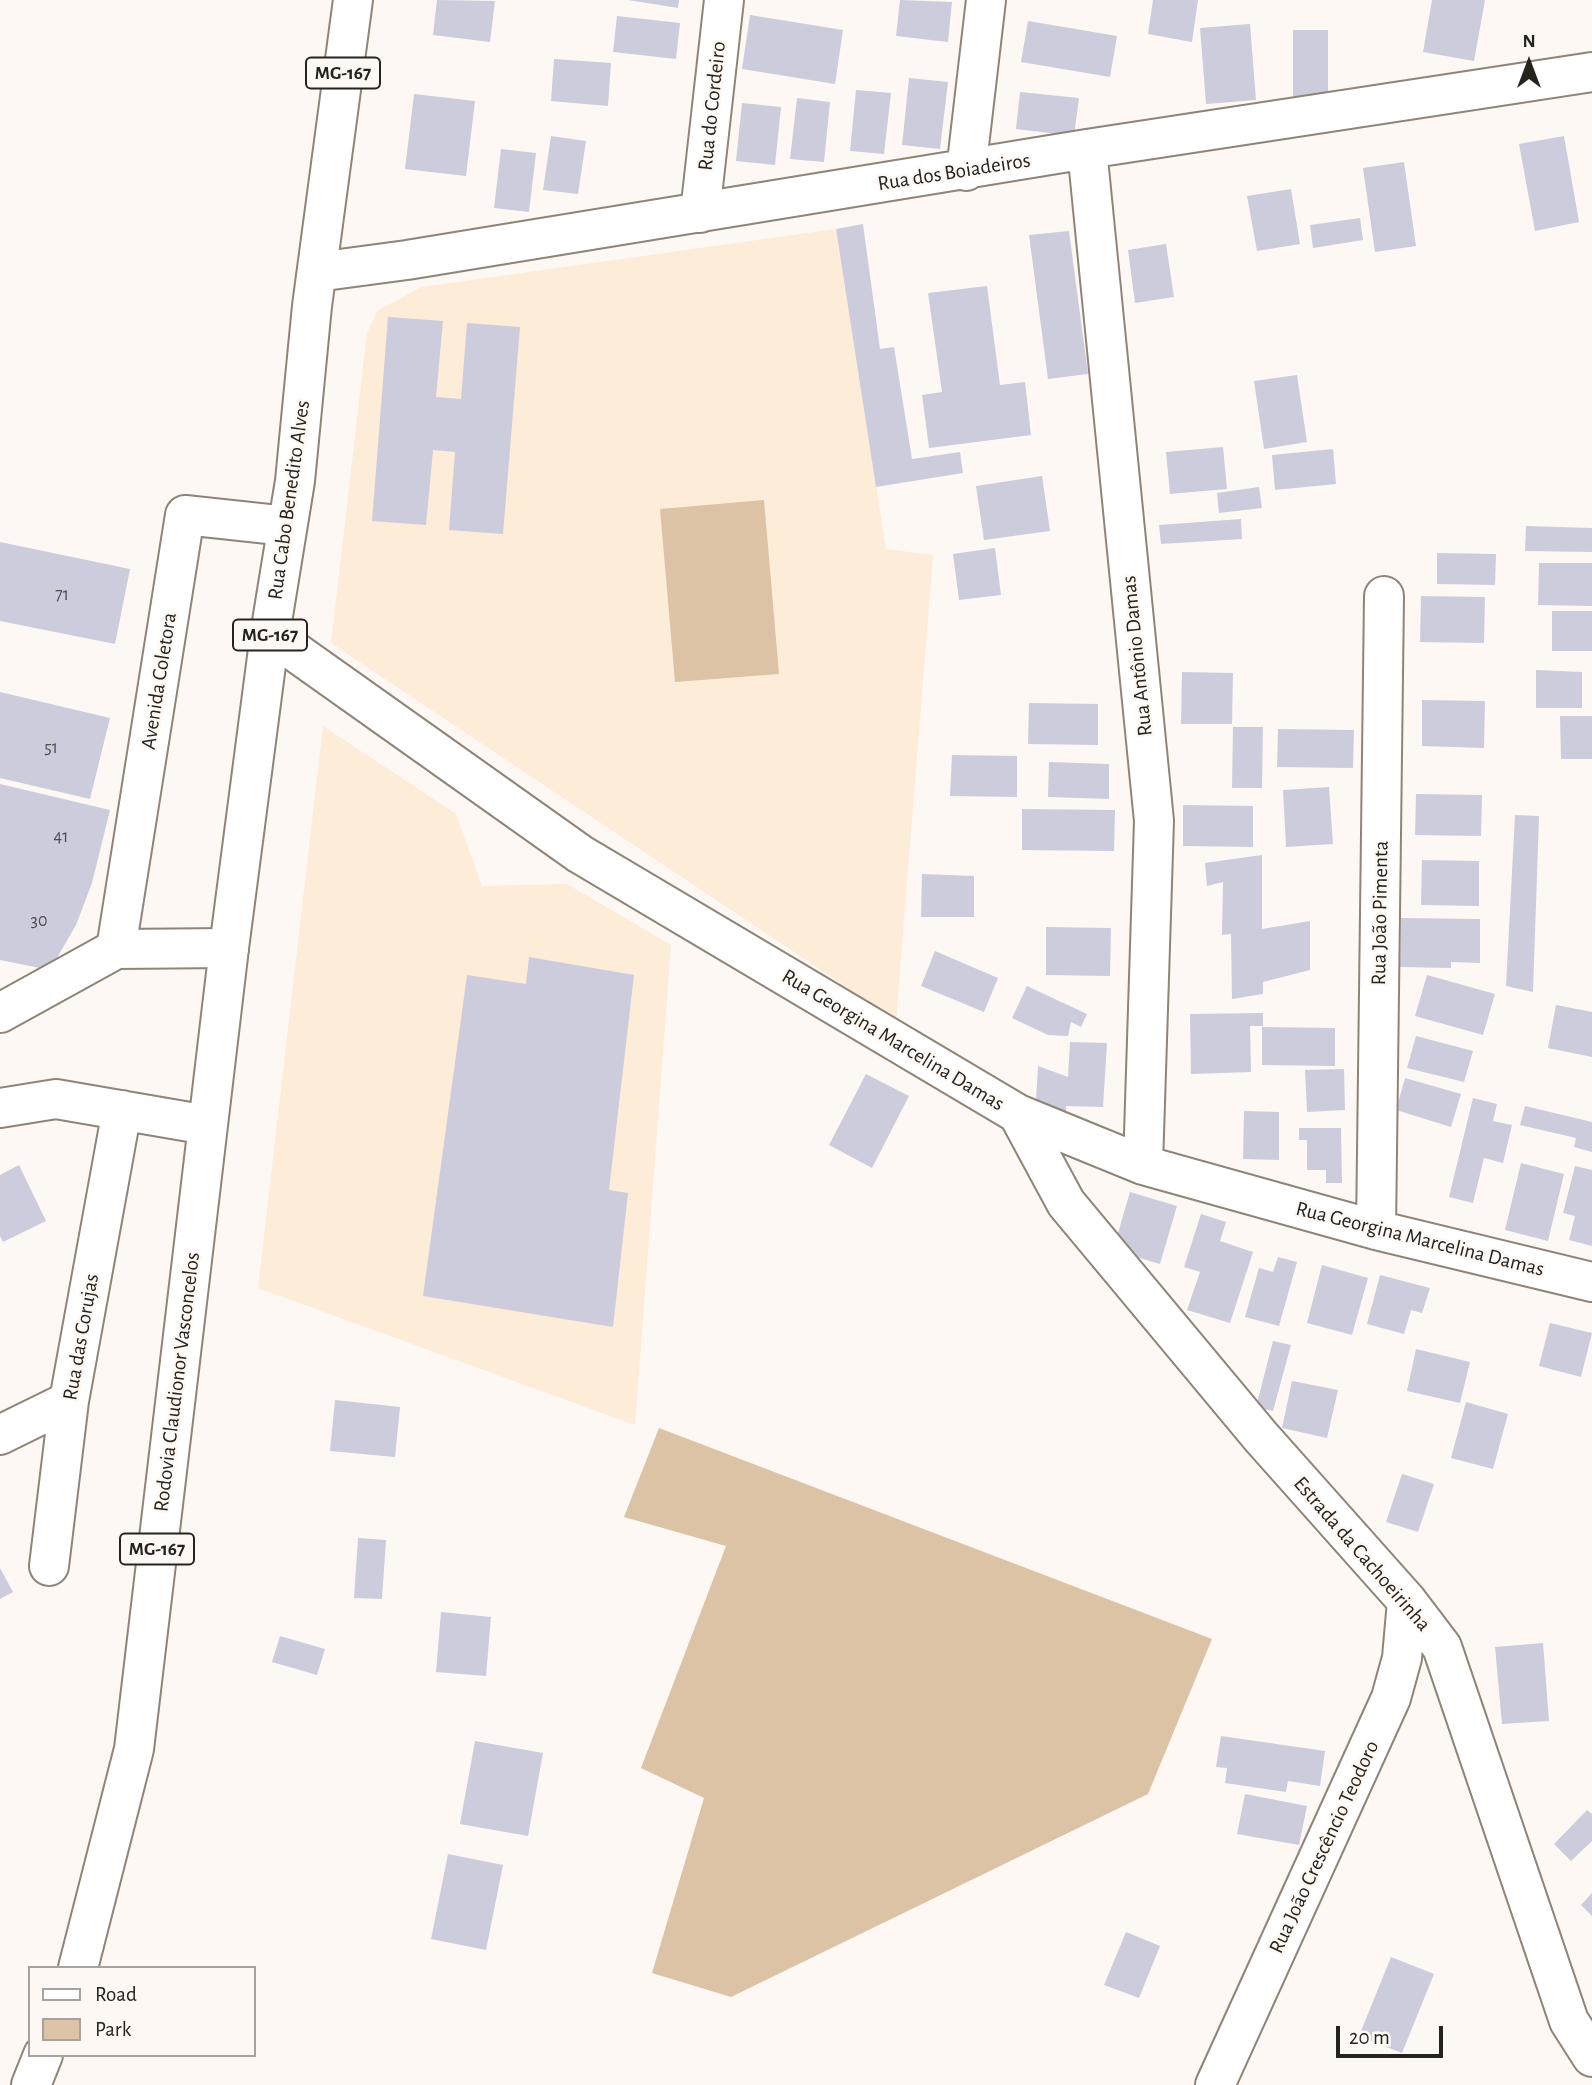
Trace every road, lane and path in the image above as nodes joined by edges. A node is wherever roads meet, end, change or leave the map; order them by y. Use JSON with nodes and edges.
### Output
{"nodes":[{"id":1,"x":353,"y":0,"type":"edge"},
{"id":2,"x":724,"y":0,"type":"edge"},
{"id":3,"x":986,"y":0,"type":"edge"},
{"id":4,"x":1592,"y":72,"type":"edge"},
{"id":5,"x":1087,"y":149,"type":"junction"},
{"id":6,"x":966,"y":171,"type":"junction"},
{"id":7,"x":699,"y":213,"type":"junction"},
{"id":8,"x":317,"y":272,"type":"junction"},
{"id":9,"x":287,"y":526,"type":"junction"},
{"id":10,"x":1384,"y":596,"type":"dead end"},
{"id":11,"x":270,"y":634,"type":"junction"},
{"id":12,"x":116,"y":948,"type":"junction"},
{"id":13,"x":229,"y":948,"type":"junction"},
{"id":14,"x":8,"y":1003,"type":"edge"},
{"id":15,"x":0,"y":1108,"type":"edge"},
{"id":16,"x":122,"y":1110,"type":"junction"},
{"id":17,"x":1018,"y":1114,"type":"junction"},
{"id":18,"x":207,"y":1125,"type":"junction"},
{"id":19,"x":1143,"y":1165,"type":"junction"},
{"id":20,"x":1376,"y":1230,"type":"junction"},
{"id":21,"x":1592,"y":1282,"type":"edge"},
{"id":22,"x":69,"y":1401,"type":"junction"},
{"id":23,"x":0,"y":1434,"type":"edge"},
{"id":24,"x":49,"y":1566,"type":"dead end"},
{"id":25,"x":1407,"y":1601,"type":"junction"},
{"id":26,"x":79,"y":1966,"type":"edge"},
{"id":27,"x":42,"y":2057,"type":"edge"},
{"id":28,"x":1592,"y":2057,"type":"edge"},
{"id":29,"x":31,"y":2085,"type":"edge"},
{"id":30,"x":1215,"y":2085,"type":"edge"}],
"edges":[{"from":1,"to":8,"type":"street","name":"Rua Cabo Benedito Alves","number":"MG-167"},
{"from":2,"to":7,"type":"street","name":"Rua do Cordeiro"},
{"from":3,"to":6,"type":"street"},
{"from":4,"to":5,"type":"street","name":"Rua dos Boiadeiros"},
{"from":5,"to":6,"type":"street","name":"Rua dos Boiadeiros"},
{"from":5,"to":19,"type":"street","name":"Rua Antônio Damas"},
{"from":6,"to":7,"type":"street","name":"Rua dos Boiadeiros"},
{"from":7,"to":8,"type":"street","name":"Rua dos Boiadeiros"},
{"from":8,"to":9,"type":"street","name":"Rua Cabo Benedito Alves","number":"MG-167"},
{"from":9,"to":11,"type":"street","name":"Rua Cabo Benedito Alves","number":"MG-167"},
{"from":9,"to":12,"type":"street","name":"Avenida Coletora"},
{"from":10,"to":20,"type":"street","name":"Rua João Pimenta"},
{"from":11,"to":13,"type":"street","name":"Rua Cabo Benedito Alves","number":"MG-167"},
{"from":11,"to":17,"type":"street","name":"Rua Georgina Marcelina Damas"},
{"from":12,"to":13,"type":"street"},
{"from":12,"to":14,"type":"street"},
{"from":13,"to":18,"type":"street","name":"Rua Cabo Benedito Alves","number":"MG-167"},
{"from":15,"to":16,"type":"street"},
{"from":16,"to":18,"type":"street"},
{"from":16,"to":22,"type":"street","name":"Rua das Corujas"},
{"from":17,"to":19,"type":"street","name":"Rua Georgina Marcelina Damas"},
{"from":17,"to":25,"type":"street","name":"Estrada da Cachoeirinha"},
{"from":18,"to":26,"type":"street","name":"Rodovia Claudionor Vasconcelos","number":"MG-167"},
{"from":19,"to":20,"type":"street","name":"Rua Georgina Marcelina Damas"},
{"from":20,"to":21,"type":"street","name":"Rua Georgina Marcelina Damas"},
{"from":22,"to":23,"type":"street"},
{"from":22,"to":24,"type":"street","name":"Rua das Corujas"},
{"from":25,"to":28,"type":"street","name":"Estrada da Cachoeirinha"},
{"from":25,"to":30,"type":"street","name":"Rua João Crescêncio Teodoro"},
{"from":27,"to":29,"type":"street"}]}
